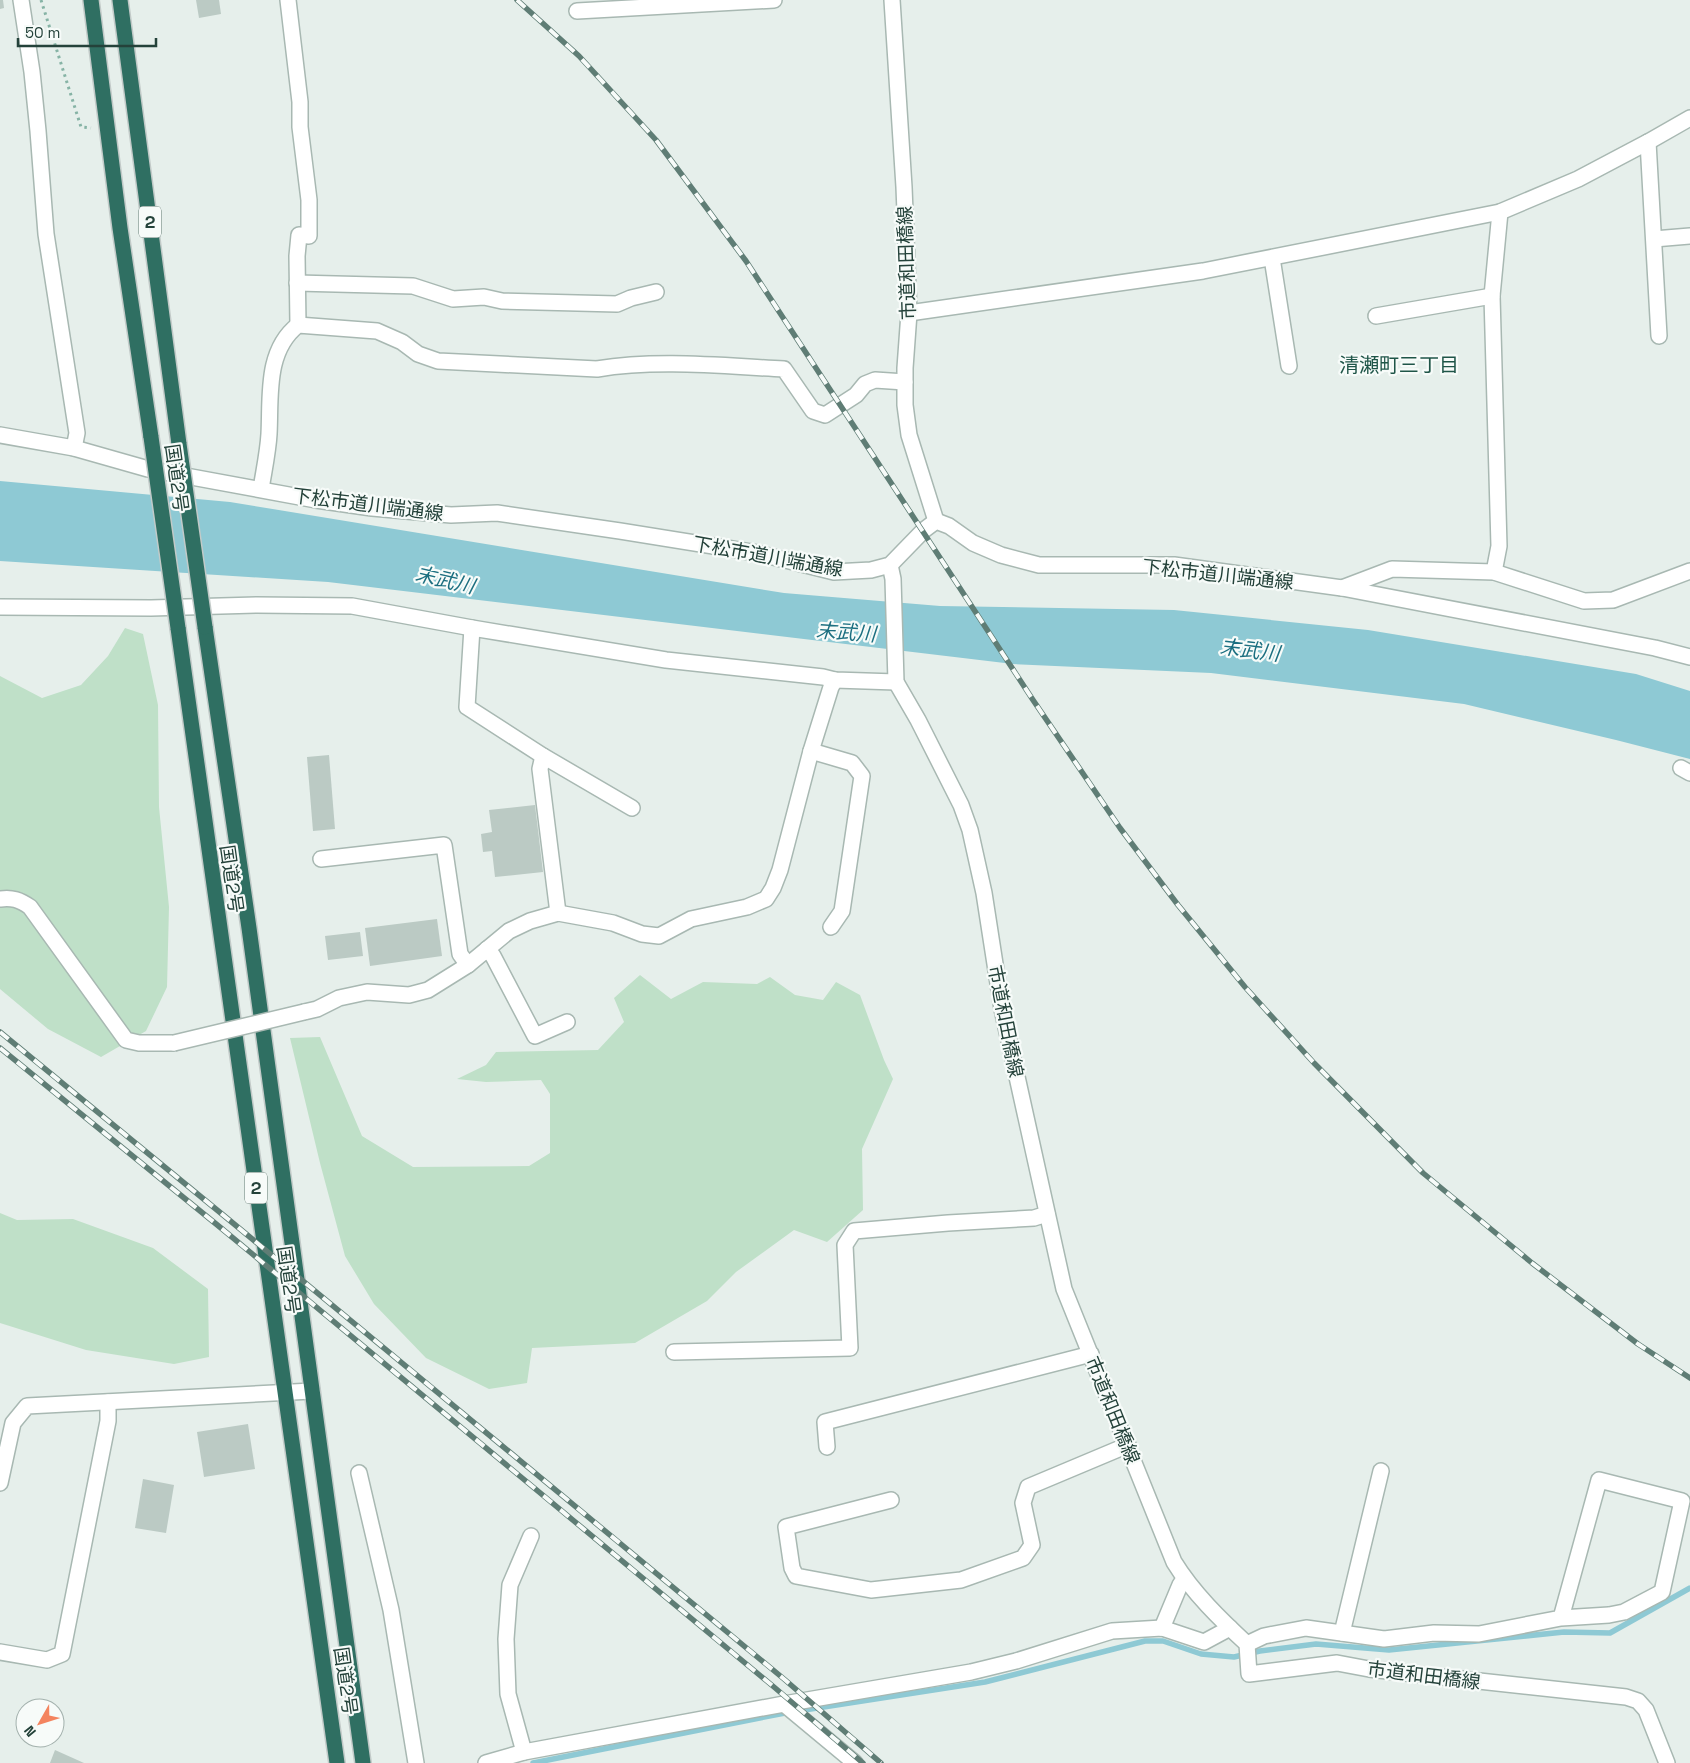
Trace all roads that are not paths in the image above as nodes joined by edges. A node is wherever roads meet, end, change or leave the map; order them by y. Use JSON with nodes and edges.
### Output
{"nodes":[{"id":1,"x":21,"y":0,"type":"edge"},
{"id":2,"x":91,"y":0,"type":"edge"},
{"id":3,"x":120,"y":0,"type":"edge"},
{"id":4,"x":288,"y":0,"type":"edge"},
{"id":5,"x":774,"y":0,"type":"edge"},
{"id":6,"x":892,"y":0,"type":"edge"},
{"id":7,"x":577,"y":11,"type":"dead end"},
{"id":8,"x":1690,"y":118,"type":"edge"},
{"id":9,"x":1648,"y":142,"type":"junction"},
{"id":10,"x":1500,"y":212,"type":"junction"},
{"id":11,"x":1690,"y":236,"type":"edge"},
{"id":12,"x":1654,"y":239,"type":"junction"},
{"id":13,"x":1272,"y":258,"type":"junction"},
{"id":14,"x":297,"y":283,"type":"junction"},
{"id":15,"x":656,"y":292,"type":"dead end"},
{"id":16,"x":1492,"y":296,"type":"junction"},
{"id":17,"x":909,"y":313,"type":"junction"},
{"id":18,"x":1376,"y":316,"type":"dead end"},
{"id":19,"x":298,"y":325,"type":"junction"},
{"id":20,"x":1659,"y":336,"type":"dead end"},
{"id":21,"x":1289,"y":366,"type":"dead end"},
{"id":22,"x":905,"y":382,"type":"junction"},
{"id":23,"x":0,"y":436,"type":"edge"},
{"id":24,"x":74,"y":448,"type":"junction"},
{"id":25,"x":261,"y":488,"type":"junction"},
{"id":26,"x":936,"y":521,"type":"junction"},
{"id":27,"x":1690,"y":571,"type":"edge"},
{"id":28,"x":891,"y":572,"type":"junction"},
{"id":29,"x":1494,"y":572,"type":"junction"},
{"id":30,"x":1342,"y":588,"type":"junction"},
{"id":31,"x":0,"y":607,"type":"edge"},
{"id":32,"x":472,"y":628,"type":"junction"},
{"id":33,"x":1690,"y":657,"type":"edge"},
{"id":34,"x":835,"y":680,"type":"junction"},
{"id":35,"x":896,"y":682,"type":"junction"},
{"id":36,"x":811,"y":751,"type":"junction"},
{"id":37,"x":543,"y":756,"type":"junction"},
{"id":38,"x":632,"y":808,"type":"dead end"},
{"id":39,"x":322,"y":859,"type":"dead end"},
{"id":40,"x":0,"y":899,"type":"edge"},
{"id":41,"x":558,"y":913,"type":"junction"},
{"id":42,"x":831,"y":927,"type":"dead end"},
{"id":43,"x":488,"y":949,"type":"junction"},
{"id":44,"x":468,"y":965,"type":"junction"},
{"id":45,"x":567,"y":1022,"type":"dead end"},
{"id":46,"x":1047,"y":1214,"type":"junction"},
{"id":47,"x":674,"y":1352,"type":"dead end"},
{"id":48,"x":1091,"y":1354,"type":"junction"},
{"id":49,"x":312,"y":1391,"type":"junction"},
{"id":50,"x":285,"y":1392,"type":"junction"},
{"id":51,"x":108,"y":1402,"type":"junction"},
{"id":52,"x":1128,"y":1445,"type":"junction"},
{"id":53,"x":827,"y":1447,"type":"dead end"},
{"id":54,"x":1381,"y":1471,"type":"dead end"},
{"id":55,"x":359,"y":1473,"type":"dead end"},
{"id":56,"x":0,"y":1483,"type":"edge"},
{"id":57,"x":891,"y":1500,"type":"dead end"},
{"id":58,"x":531,"y":1536,"type":"dead end"},
{"id":59,"x":1184,"y":1579,"type":"junction"},
{"id":60,"x":1561,"y":1618,"type":"junction"},
{"id":61,"x":1162,"y":1628,"type":"junction"},
{"id":62,"x":1230,"y":1628,"type":"junction"},
{"id":63,"x":1342,"y":1633,"type":"junction"},
{"id":64,"x":1247,"y":1644,"type":"junction"},
{"id":65,"x":0,"y":1652,"type":"edge"},
{"id":66,"x":784,"y":1704,"type":"junction"},
{"id":67,"x":524,"y":1752,"type":"junction"},
{"id":68,"x":337,"y":1763,"type":"edge"},
{"id":69,"x":364,"y":1763,"type":"edge"},
{"id":70,"x":416,"y":1763,"type":"edge"},
{"id":71,"x":486,"y":1763,"type":"edge"},
{"id":72,"x":855,"y":1763,"type":"edge"},
{"id":73,"x":1667,"y":1763,"type":"edge"}],
"edges":[{"from":1,"to":24,"type":"street"},
{"from":2,"to":50,"type":"highway","name":"国道2号","number":"2","bridge":true},
{"from":3,"to":49,"type":"highway","name":"国道2号","number":"2","bridge":true},
{"from":4,"to":14,"type":"street"},
{"from":5,"to":7,"type":"street"},
{"from":6,"to":17,"type":"street","name":"市道和田橋線"},
{"from":8,"to":9,"type":"street"},
{"from":9,"to":10,"type":"street"},
{"from":9,"to":12,"type":"street"},
{"from":10,"to":13,"type":"street"},
{"from":10,"to":16,"type":"street"},
{"from":11,"to":12,"type":"street"},
{"from":12,"to":20,"type":"street"},
{"from":13,"to":17,"type":"street"},
{"from":13,"to":21,"type":"street"},
{"from":14,"to":15,"type":"street"},
{"from":14,"to":19,"type":"street"},
{"from":16,"to":18,"type":"street"},
{"from":16,"to":29,"type":"street"},
{"from":17,"to":22,"type":"street","name":"市道和田橋線"},
{"from":19,"to":22,"type":"street"},
{"from":19,"to":25,"type":"street"},
{"from":22,"to":26,"type":"street","name":"市道和田橋線"},
{"from":23,"to":24,"type":"street","name":"下松市道川端通線"},
{"from":24,"to":25,"type":"street","name":"下松市道川端通線"},
{"from":25,"to":28,"type":"street","name":"下松市道川端通線"},
{"from":26,"to":28,"type":"street"},
{"from":26,"to":30,"type":"street","name":"下松市道川端通線"},
{"from":27,"to":29,"type":"street"},
{"from":28,"to":35,"type":"street"},
{"from":29,"to":30,"type":"street"},
{"from":30,"to":33,"type":"street","name":"下松市道川端通線"},
{"from":31,"to":32,"type":"street"},
{"from":32,"to":34,"type":"street"},
{"from":32,"to":37,"type":"street"},
{"from":34,"to":35,"type":"street"},
{"from":34,"to":36,"type":"street"},
{"from":35,"to":46,"type":"street","name":"市道和田橋線"},
{"from":36,"to":41,"type":"street"},
{"from":36,"to":42,"type":"street"},
{"from":37,"to":38,"type":"street"},
{"from":37,"to":41,"type":"street"},
{"from":39,"to":44,"type":"street"},
{"from":40,"to":44,"type":"street","bridge":true},
{"from":41,"to":43,"type":"street"},
{"from":43,"to":44,"type":"street"},
{"from":43,"to":45,"type":"street"},
{"from":46,"to":47,"type":"street"},
{"from":46,"to":48,"type":"street","name":"市道和田橋線"},
{"from":48,"to":52,"type":"street","name":"市道和田橋線"},
{"from":48,"to":53,"type":"street"},
{"from":49,"to":50,"type":"street"},
{"from":49,"to":69,"type":"highway","name":"国道2号","number":"2"},
{"from":50,"to":51,"type":"street"},
{"from":50,"to":68,"type":"highway","name":"国道2号","number":"2"},
{"from":51,"to":56,"type":"street"},
{"from":51,"to":65,"type":"street"},
{"from":52,"to":57,"type":"street"},
{"from":52,"to":59,"type":"street","name":"市道和田橋線"},
{"from":54,"to":63,"type":"street"},
{"from":55,"to":70,"type":"street"},
{"from":58,"to":67,"type":"street"},
{"from":59,"to":61,"type":"street"},
{"from":59,"to":62,"type":"street","name":"市道和田橋線"},
{"from":60,"to":60,"type":"street"},
{"from":60,"to":63,"type":"street"},
{"from":61,"to":62,"type":"street"},
{"from":61,"to":66,"type":"street"},
{"from":62,"to":64,"type":"street","name":"市道和田橋線"},
{"from":63,"to":64,"type":"street"},
{"from":64,"to":73,"type":"street","name":"市道和田橋線"},
{"from":66,"to":67,"type":"street"},
{"from":66,"to":72,"type":"street"},
{"from":67,"to":71,"type":"street"}]}
